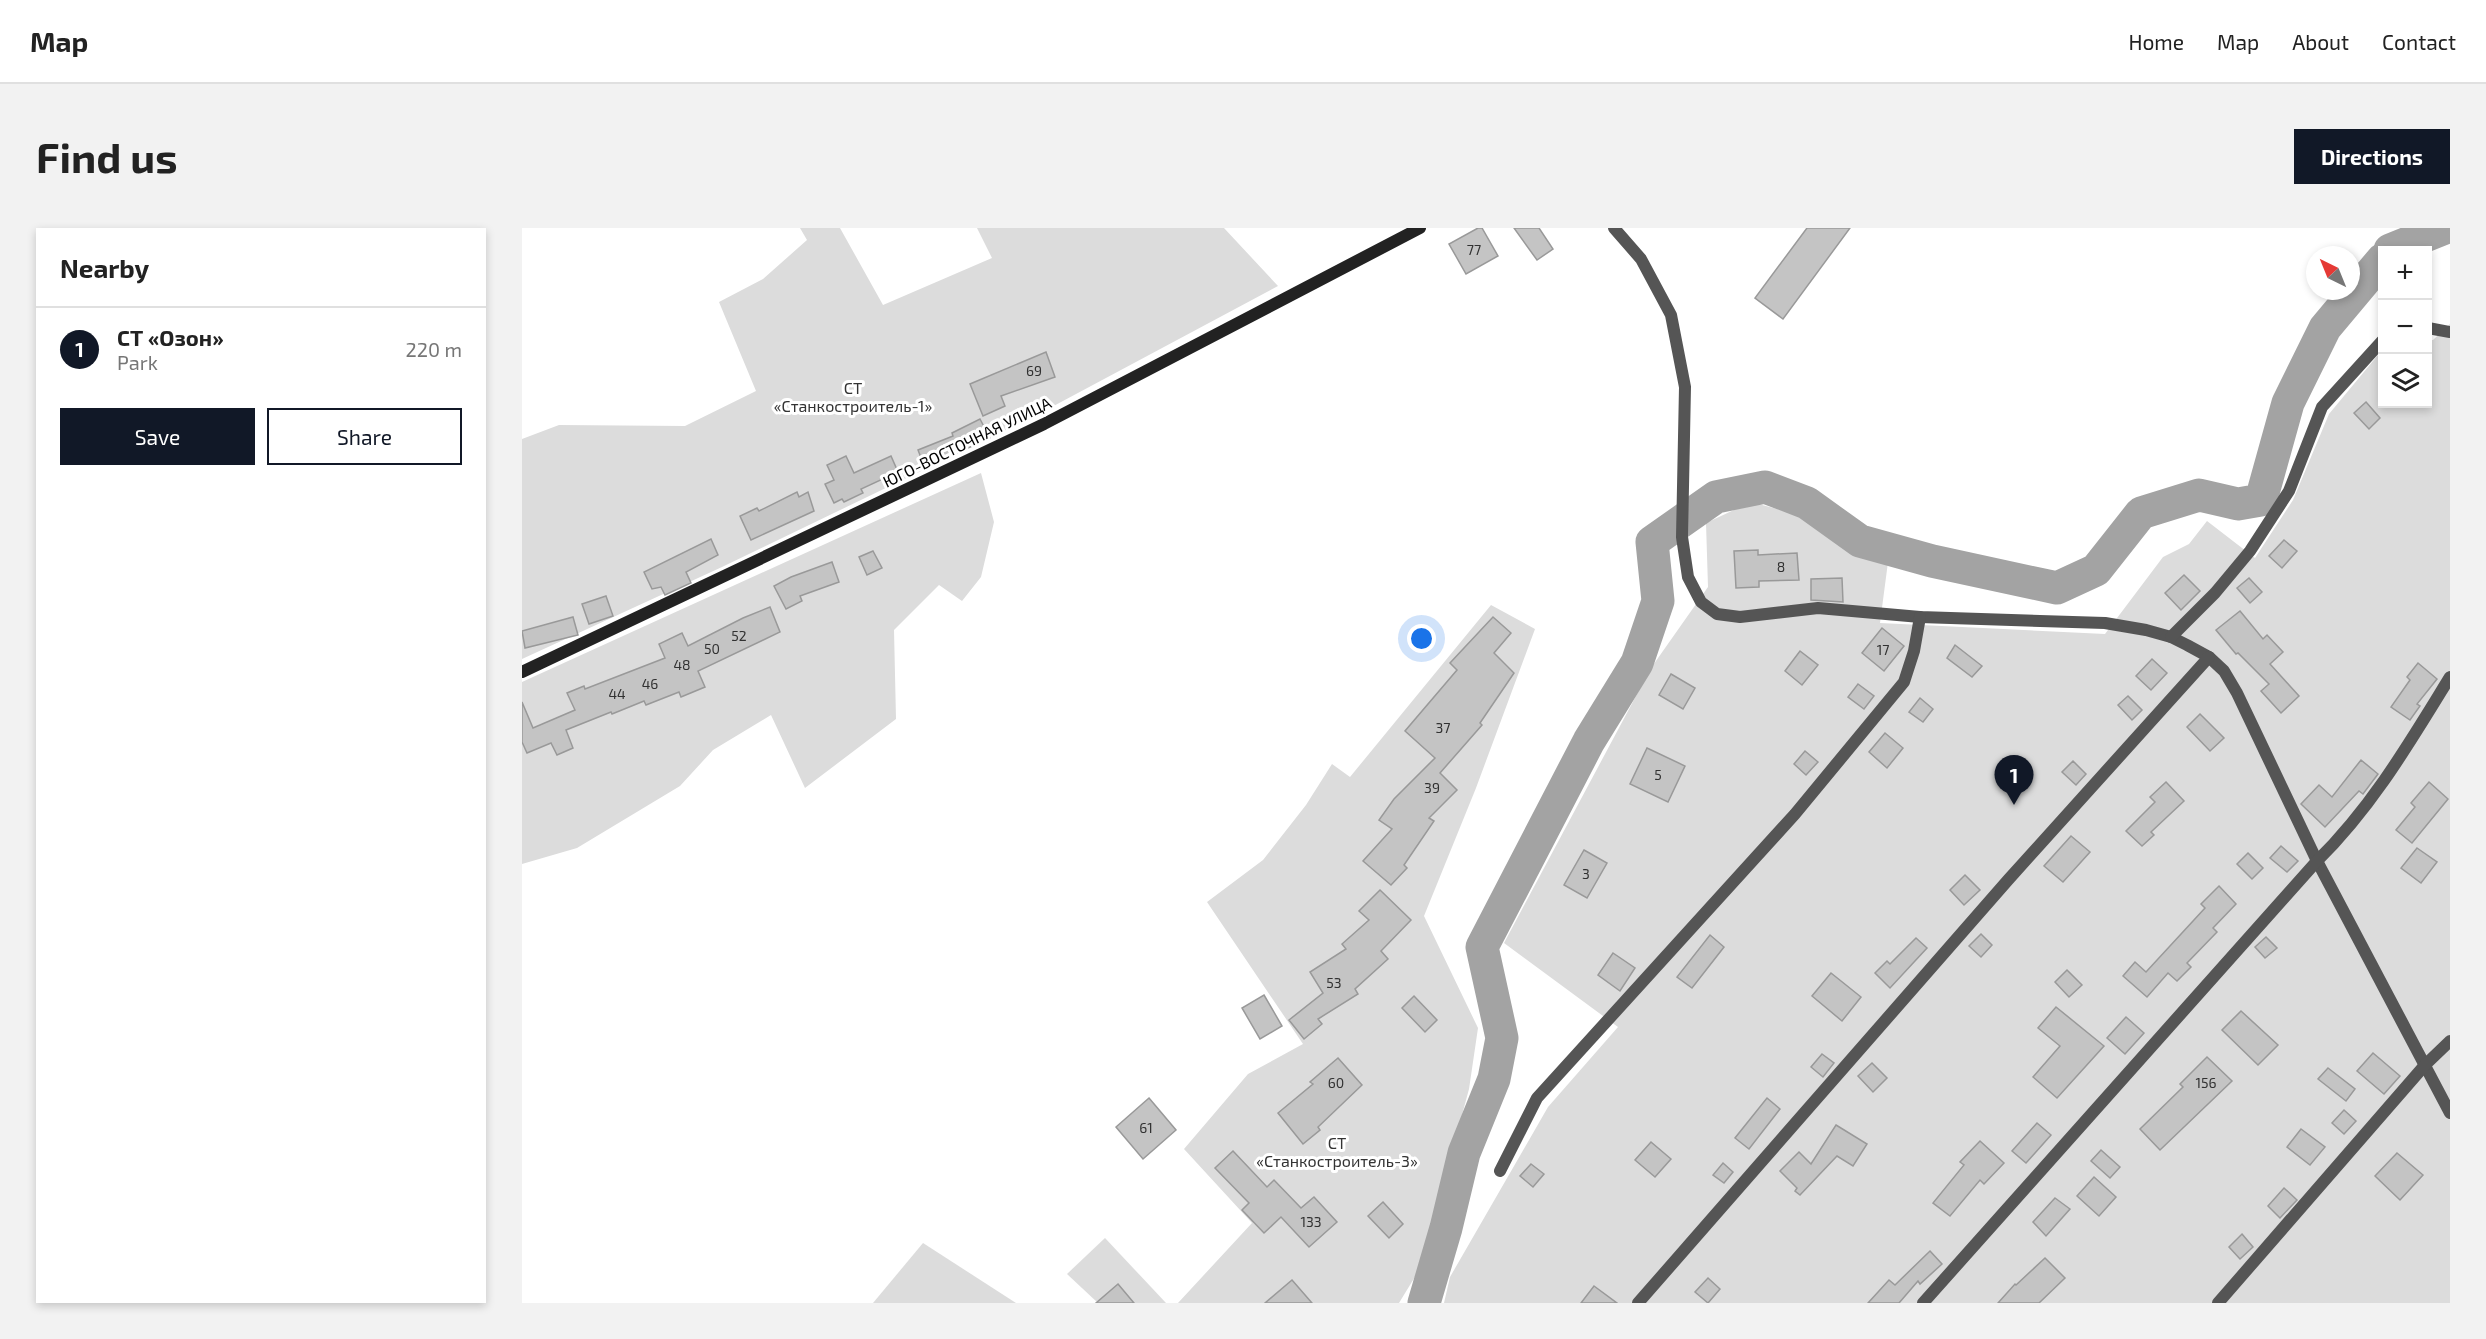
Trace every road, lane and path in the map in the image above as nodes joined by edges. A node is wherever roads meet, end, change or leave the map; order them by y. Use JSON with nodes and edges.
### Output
{"nodes":[{"id":1,"x":1420,"y":228,"type":"edge"},
{"id":2,"x":1614,"y":228,"type":"edge"},
{"id":3,"x":2432,"y":329,"type":"edge"},
{"id":4,"x":2450,"y":332,"type":"edge"},
{"id":5,"x":2378,"y":345,"type":"edge"},
{"id":6,"x":1920,"y":617,"type":"junction"},
{"id":7,"x":2170,"y":637,"type":"junction"},
{"id":8,"x":2209,"y":657,"type":"junction"},
{"id":9,"x":522,"y":672,"type":"edge"},
{"id":10,"x":2450,"y":677,"type":"edge"},
{"id":11,"x":2317,"y":861,"type":"junction"},
{"id":12,"x":2450,"y":1041,"type":"edge"},
{"id":13,"x":2426,"y":1065,"type":"junction"},
{"id":14,"x":2450,"y":1113,"type":"edge"},
{"id":15,"x":1500,"y":1172,"type":"dead end"},
{"id":16,"x":1638,"y":1303,"type":"edge"},
{"id":17,"x":1923,"y":1303,"type":"edge"},
{"id":18,"x":2218,"y":1303,"type":"edge"}],
"edges":[{"from":1,"to":9,"type":"street","name":"ЮГО-ВОСТОЧНАЯ УЛИЦА"},
{"from":2,"to":6,"type":"street"},
{"from":3,"to":4,"type":"street"},
{"from":5,"to":7,"type":"street"},
{"from":6,"to":7,"type":"street"},
{"from":6,"to":15,"type":"street"},
{"from":7,"to":8,"type":"street"},
{"from":8,"to":11,"type":"street"},
{"from":8,"to":16,"type":"street"},
{"from":10,"to":11,"type":"street"},
{"from":11,"to":13,"type":"street"},
{"from":11,"to":17,"type":"street"},
{"from":12,"to":13,"type":"street"},
{"from":13,"to":14,"type":"street"},
{"from":13,"to":18,"type":"street"}]}
